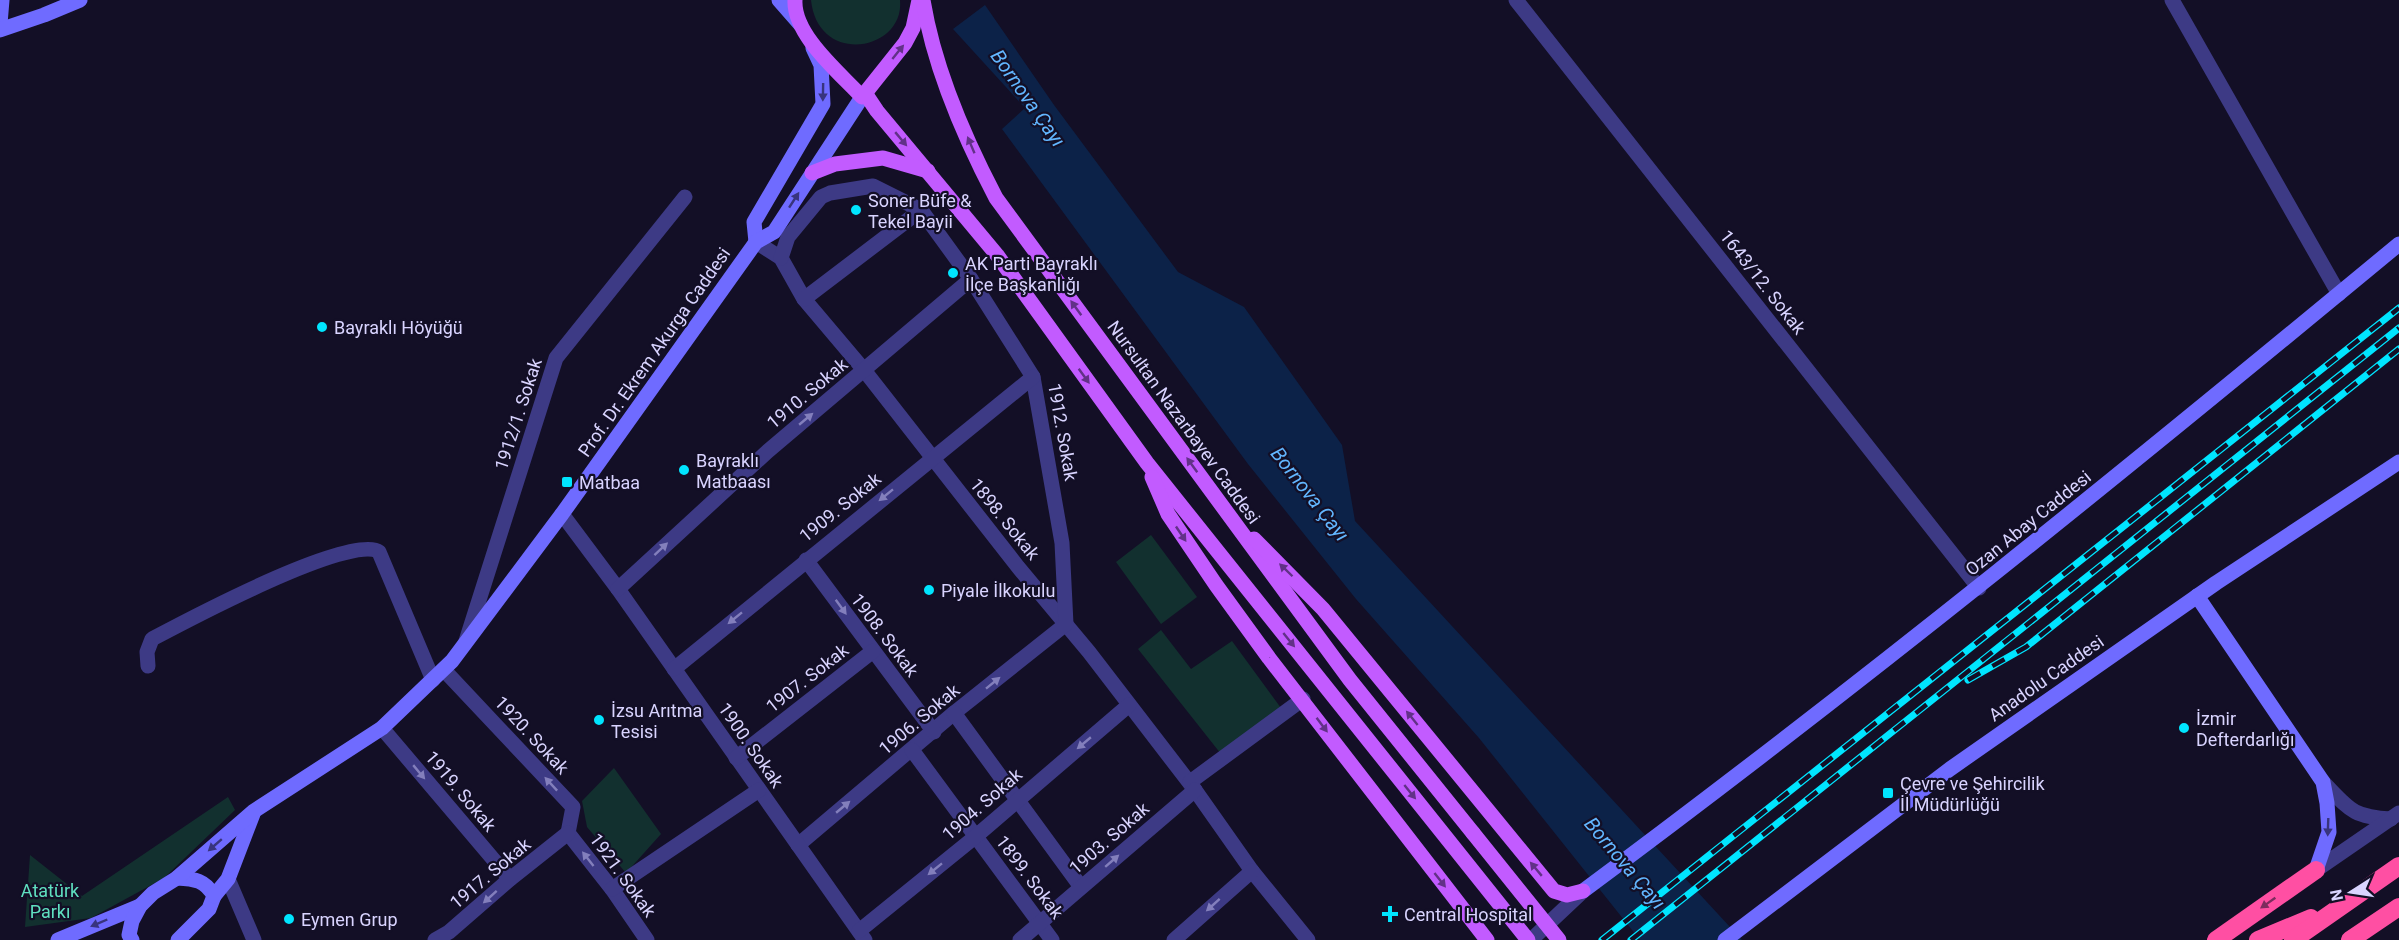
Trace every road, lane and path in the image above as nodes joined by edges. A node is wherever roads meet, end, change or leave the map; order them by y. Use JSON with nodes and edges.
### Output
{"nodes":[{"id":1,"x":2,"y":0,"type":"edge"},
{"id":2,"x":80,"y":0,"type":"edge"},
{"id":3,"x":780,"y":0,"type":"edge"},
{"id":4,"x":795,"y":0,"type":"edge"},
{"id":5,"x":921,"y":0,"type":"edge"},
{"id":6,"x":1516,"y":0,"type":"edge"},
{"id":7,"x":2172,"y":0,"type":"edge"},
{"id":8,"x":0,"y":24,"type":"edge"},
{"id":9,"x":0,"y":30,"type":"edge"},
{"id":10,"x":804,"y":30,"type":"junction"},
{"id":11,"x":863,"y":95,"type":"junction"},
{"id":12,"x":928,"y":171,"type":"junction"},
{"id":13,"x":812,"y":173,"type":"junction"},
{"id":14,"x":685,"y":196,"type":"dead end"},
{"id":15,"x":921,"y":210,"type":"junction"},
{"id":16,"x":756,"y":242,"type":"junction"},
{"id":17,"x":2399,"y":244,"type":"edge"},
{"id":18,"x":781,"y":258,"type":"junction"},
{"id":19,"x":971,"y":279,"type":"junction"},
{"id":20,"x":2339,"y":294,"type":"junction"},
{"id":21,"x":804,"y":298,"type":"junction"},
{"id":22,"x":864,"y":370,"type":"junction"},
{"id":23,"x":1034,"y":377,"type":"junction"},
{"id":24,"x":932,"y":458,"type":"junction"},
{"id":25,"x":2399,"y":462,"type":"edge"},
{"id":26,"x":1147,"y":463,"type":"junction"},
{"id":27,"x":1226,"y":513,"type":"junction"},
{"id":28,"x":562,"y":514,"type":"junction"},
{"id":29,"x":806,"y":560,"type":"junction"},
{"id":30,"x":1979,"y":588,"type":"junction"},
{"id":31,"x":618,"y":589,"type":"junction"},
{"id":32,"x":2197,"y":596,"type":"junction"},
{"id":33,"x":1066,"y":624,"type":"junction"},
{"id":34,"x":465,"y":644,"type":"junction"},
{"id":35,"x":873,"y":651,"type":"junction"},
{"id":36,"x":148,"y":666,"type":"dead end"},
{"id":37,"x":674,"y":669,"type":"junction"},
{"id":38,"x":438,"y":675,"type":"junction"},
{"id":39,"x":1303,"y":699,"type":"junction"},
{"id":40,"x":1129,"y":705,"type":"junction"},
{"id":41,"x":954,"y":713,"type":"junction"},
{"id":42,"x":382,"y":728,"type":"junction"},
{"id":43,"x":934,"y":732,"type":"junction"},
{"id":44,"x":912,"y":750,"type":"junction"},
{"id":45,"x":736,"y":758,"type":"junction"},
{"id":46,"x":2323,"y":782,"type":"junction"},
{"id":47,"x":1193,"y":786,"type":"junction"},
{"id":48,"x":759,"y":790,"type":"junction"},
{"id":49,"x":1017,"y":799,"type":"junction"},
{"id":50,"x":254,"y":811,"type":"junction"},
{"id":51,"x":2395,"y":816,"type":"edge"},
{"id":52,"x":568,"y":833,"type":"junction"},
{"id":53,"x":975,"y":837,"type":"junction"},
{"id":54,"x":798,"y":845,"type":"junction"},
{"id":55,"x":2399,"y":866,"type":"edge"},
{"id":56,"x":2316,"y":870,"type":"junction"},
{"id":57,"x":1252,"y":871,"type":"junction"},
{"id":58,"x":177,"y":878,"type":"junction"},
{"id":59,"x":228,"y":879,"type":"junction"},
{"id":60,"x":510,"y":879,"type":"junction"},
{"id":61,"x":1081,"y":887,"type":"junction"},
{"id":62,"x":612,"y":889,"type":"junction"},
{"id":63,"x":1583,"y":891,"type":"junction"},
{"id":64,"x":213,"y":896,"type":"junction"},
{"id":65,"x":2349,"y":902,"type":"junction"},
{"id":66,"x":140,"y":906,"type":"junction"},
{"id":67,"x":2399,"y":907,"type":"edge"},
{"id":68,"x":1040,"y":923,"type":"junction"},
{"id":69,"x":862,"y":935,"type":"edge"},
{"id":70,"x":1731,"y":935,"type":"edge"},
{"id":71,"x":452,"y":936,"type":"edge"},
{"id":72,"x":58,"y":940,"type":"edge"},
{"id":73,"x":132,"y":940,"type":"edge"},
{"id":74,"x":178,"y":940,"type":"edge"},
{"id":75,"x":254,"y":940,"type":"edge"},
{"id":76,"x":435,"y":940,"type":"edge"},
{"id":77,"x":647,"y":940,"type":"edge"},
{"id":78,"x":1020,"y":940,"type":"edge"},
{"id":79,"x":1052,"y":940,"type":"edge"},
{"id":80,"x":1174,"y":940,"type":"edge"},
{"id":81,"x":1308,"y":940,"type":"edge"},
{"id":82,"x":1487,"y":940,"type":"edge"},
{"id":83,"x":1529,"y":940,"type":"edge"},
{"id":84,"x":1559,"y":940,"type":"edge"},
{"id":85,"x":2216,"y":940,"type":"edge"},
{"id":86,"x":2258,"y":940,"type":"edge"},
{"id":87,"x":2293,"y":940,"type":"edge"},
{"id":88,"x":2350,"y":940,"type":"edge"}],
"edges":[{"from":1,"to":8,"type":"main road"},
{"from":2,"to":9,"type":"main road"},
{"from":3,"to":10,"type":"main road"},
{"from":4,"to":10,"type":"main road"},
{"from":11,"to":5,"type":"main road","one_way":true},
{"from":27,"to":5,"type":"main road","name":"Nursultan Nazarbayev Caddesi","one_way":true},
{"from":6,"to":30,"type":"street","name":"1643/12. Sokak"},
{"from":7,"to":20,"type":"street"},
{"from":10,"to":11,"type":"main road"},
{"from":10,"to":16,"type":"main road","one_way":true},
{"from":11,"to":12,"type":"main road","one_way":true},
{"from":11,"to":13,"type":"main road","name":"Prof. Dr. Ekrem Akurga Caddesi"},
{"from":12,"to":13,"type":"main road"},
{"from":12,"to":26,"type":"main road","one_way":true},
{"from":16,"to":13,"type":"main road","name":"Prof. Dr. Ekrem Akurga Caddesi","one_way":true},
{"from":14,"to":34,"type":"street","name":"1912/1. Sokak"},
{"from":15,"to":18,"type":"street","name":"1912. Sokak"},
{"from":15,"to":19,"type":"street","name":"1912. Sokak"},
{"from":15,"to":21,"type":"street"},
{"from":16,"to":18,"type":"street","name":"1898. Sokak"},
{"from":16,"to":28,"type":"main road","name":"Prof. Dr. Ekrem Akurga Caddesi"},
{"from":17,"to":20,"type":"main road","name":"Ozan Abay Caddesi"},
{"from":18,"to":21,"type":"street","name":"1898. Sokak"},
{"from":19,"to":22,"type":"street","name":"1910. Sokak"},
{"from":19,"to":23,"type":"street","name":"1912. Sokak"},
{"from":20,"to":30,"type":"main road","name":"Ozan Abay Caddesi"},
{"from":21,"to":22,"type":"street","name":"1898. Sokak"},
{"from":22,"to":24,"type":"street","name":"1898. Sokak"},
{"from":31,"to":22,"type":"street","name":"1910. Sokak","one_way":true},
{"from":23,"to":24,"type":"street","name":"1909. Sokak"},
{"from":23,"to":33,"type":"street","name":"1912. Sokak"},
{"from":24,"to":29,"type":"street","name":"1909. Sokak","one_way":true},
{"from":24,"to":33,"type":"street","name":"1898. Sokak"},
{"from":25,"to":32,"type":"main road","name":"Anadolu Caddesi"},
{"from":26,"to":39,"type":"main road","one_way":true},
{"from":26,"to":83,"type":"main road","one_way":true},
{"from":63,"to":27,"type":"main road","one_way":true},
{"from":27,"to":84,"type":"main road","name":"Nursultan Nazarbayev Caddesi","bridge":true},
{"from":28,"to":31,"type":"street","name":"1900. Sokak"},
{"from":28,"to":34,"type":"main road","name":"Prof. Dr. Ekrem Akurga Caddesi"},
{"from":29,"to":35,"type":"street","name":"1908. Sokak","one_way":true},
{"from":29,"to":37,"type":"street","name":"1909. Sokak","one_way":true},
{"from":30,"to":63,"type":"main road","name":"Ozan Abay Caddesi"},
{"from":31,"to":37,"type":"street","name":"1900. Sokak"},
{"from":32,"to":46,"type":"main road"},
{"from":32,"to":70,"type":"main road","name":"Anadolu Caddesi"},
{"from":33,"to":40,"type":"street","name":"1898. Sokak"},
{"from":41,"to":33,"type":"street","name":"1906. Sokak","one_way":true},
{"from":34,"to":38,"type":"main road","name":"Prof. Dr. Ekrem Akurga Caddesi"},
{"from":35,"to":43,"type":"street","name":"1908. Sokak"},
{"from":35,"to":45,"type":"street","name":"1907. Sokak"},
{"from":36,"to":38,"type":"street"},
{"from":37,"to":45,"type":"street","name":"1900. Sokak"},
{"from":38,"to":42,"type":"main road","name":"Prof. Dr. Ekrem Akurga Caddesi"},
{"from":52,"to":38,"type":"street","name":"1920. Sokak","one_way":true},
{"from":39,"to":47,"type":"street","name":"1903. Sokak"},
{"from":39,"to":82,"type":"main road","one_way":true},
{"from":40,"to":47,"type":"street","name":"1898. Sokak"},
{"from":40,"to":49,"type":"street","name":"1904. Sokak","one_way":true},
{"from":41,"to":43,"type":"street","name":"1906. Sokak"},
{"from":41,"to":49,"type":"street"},
{"from":42,"to":50,"type":"main road","name":"Prof. Dr. Ekrem Akurga Caddesi"},
{"from":42,"to":60,"type":"street","name":"1919. Sokak","one_way":true},
{"from":43,"to":44,"type":"street","name":"1906. Sokak"},
{"from":44,"to":53,"type":"street","name":"1899. Sokak"},
{"from":54,"to":44,"type":"street","name":"1906. Sokak","one_way":true},
{"from":45,"to":48,"type":"street","name":"1900. Sokak"},
{"from":46,"to":51,"type":"street"},
{"from":46,"to":56,"type":"main road","one_way":true},
{"from":47,"to":57,"type":"street","name":"1898. Sokak"},
{"from":61,"to":47,"type":"street","name":"1903. Sokak","one_way":true},
{"from":48,"to":54,"type":"street","name":"1900. Sokak"},
{"from":48,"to":62,"type":"street"},
{"from":49,"to":53,"type":"street","name":"1904. Sokak"},
{"from":49,"to":61,"type":"street"},
{"from":50,"to":58,"type":"main road","name":"Prof. Dr. Ekrem Akurga Caddesi","one_way":true},
{"from":50,"to":59,"type":"main road"},
{"from":51,"to":56,"type":"street"},
{"from":52,"to":60,"type":"street","name":"1917. Sokak"},
{"from":62,"to":52,"type":"street","name":"1921. Sokak","one_way":true},
{"from":53,"to":68,"type":"street","name":"1899. Sokak"},
{"from":53,"to":69,"type":"street","name":"1904. Sokak","one_way":true},
{"from":54,"to":69,"type":"street","name":"1900. Sokak"},
{"from":55,"to":65,"type":"highway"},
{"from":56,"to":85,"type":"highway","one_way":true},
{"from":57,"to":80,"type":"street","one_way":true},
{"from":57,"to":81,"type":"street","name":"1898. Sokak"},
{"from":58,"to":64,"type":"main road"},
{"from":58,"to":66,"type":"main road","name":"Prof. Dr. Ekrem Akurga Caddesi"},
{"from":59,"to":64,"type":"main road"},
{"from":59,"to":75,"type":"street"},
{"from":60,"to":71,"type":"street","name":"1917. Sokak","one_way":true},
{"from":61,"to":68,"type":"street","name":"1903. Sokak"},
{"from":62,"to":77,"type":"street","name":"1921. Sokak"},
{"from":63,"to":83,"type":"street"},
{"from":64,"to":74,"type":"main road"},
{"from":65,"to":86,"type":"highway"},
{"from":65,"to":87,"type":"highway"},
{"from":66,"to":72,"type":"main road","one_way":true},
{"from":66,"to":73,"type":"main road"},
{"from":67,"to":88,"type":"highway"},
{"from":68,"to":78,"type":"street","name":"1903. Sokak"},
{"from":68,"to":79,"type":"street","name":"1899. Sokak"},
{"from":71,"to":76,"type":"street","name":"1917. Sokak"}]}
